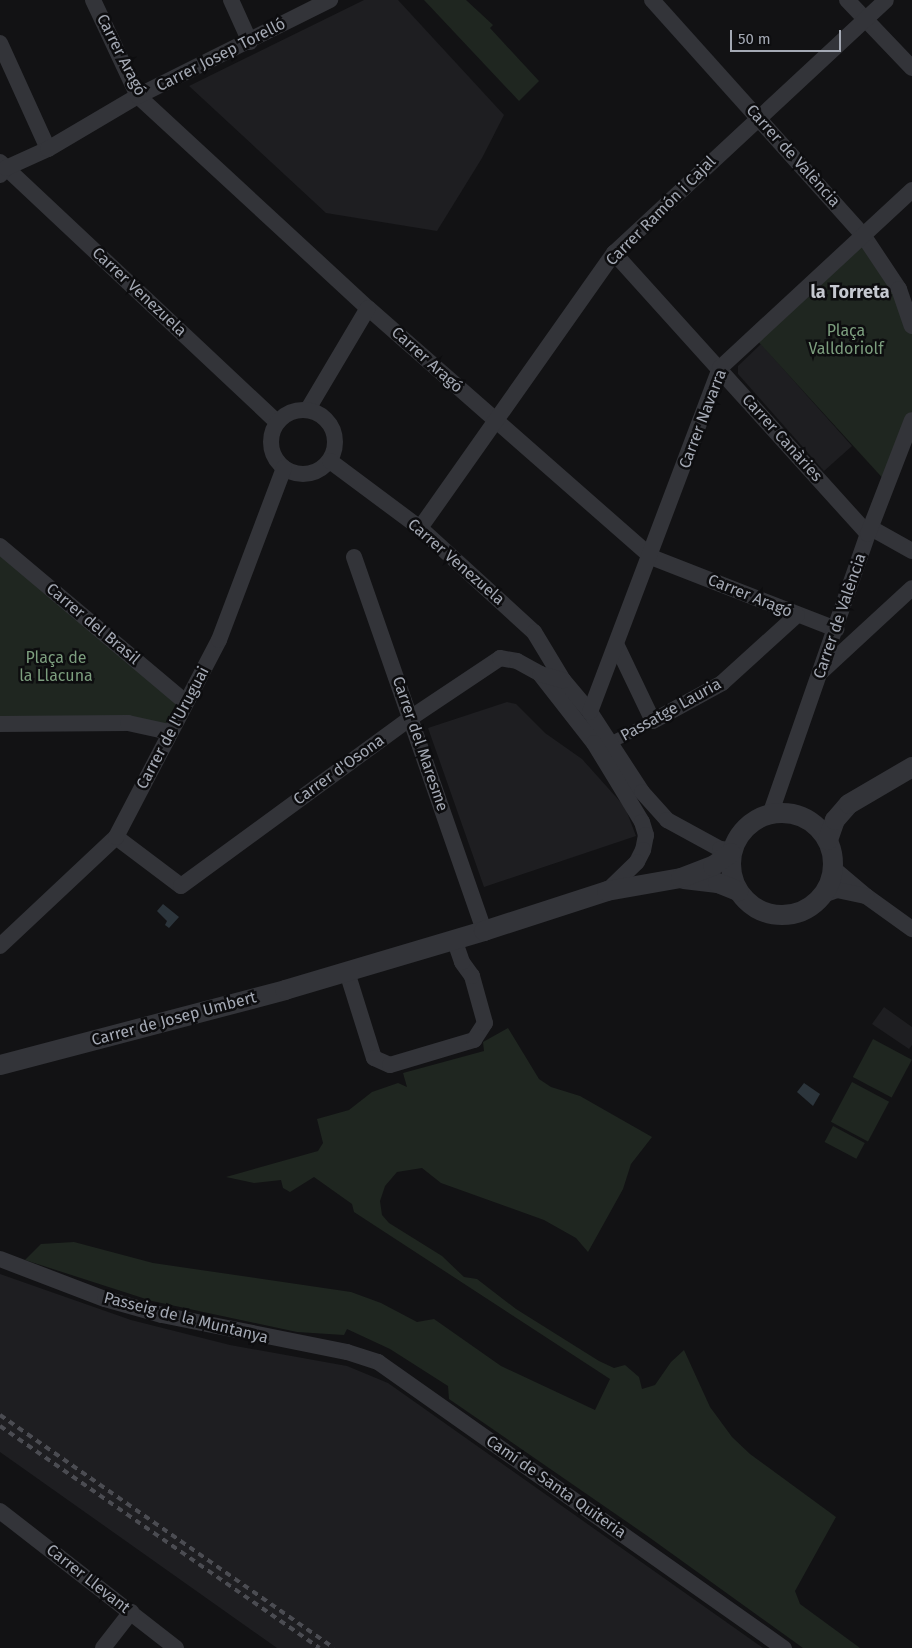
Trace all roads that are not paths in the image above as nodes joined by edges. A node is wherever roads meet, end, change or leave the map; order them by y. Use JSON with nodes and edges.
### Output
{"nodes":[{"id":1,"x":93,"y":0,"type":"edge"},
{"id":2,"x":231,"y":0,"type":"edge"},
{"id":3,"x":330,"y":0,"type":"edge"},
{"id":4,"x":652,"y":0,"type":"edge"},
{"id":5,"x":846,"y":0,"type":"edge"},
{"id":6,"x":886,"y":0,"type":"edge"},
{"id":7,"x":865,"y":19,"type":"junction"},
{"id":8,"x":250,"y":42,"type":"junction"},
{"id":9,"x":0,"y":43,"type":"edge"},
{"id":10,"x":912,"y":68,"type":"edge"},
{"id":11,"x":138,"y":96,"type":"junction"},
{"id":12,"x":758,"y":116,"type":"junction"},
{"id":13,"x":48,"y":149,"type":"junction"},
{"id":14,"x":2,"y":168,"type":"edge"},
{"id":15,"x":912,"y":190,"type":"edge"},
{"id":16,"x":863,"y":235,"type":"junction"},
{"id":17,"x":614,"y":253,"type":"junction"},
{"id":18,"x":368,"y":308,"type":"junction"},
{"id":19,"x":912,"y":326,"type":"edge"},
{"id":20,"x":720,"y":368,"type":"junction"},
{"id":21,"x":308,"y":409,"type":"junction"},
{"id":22,"x":912,"y":420,"type":"edge"},
{"id":23,"x":496,"y":421,"type":"junction"},
{"id":24,"x":277,"y":422,"type":"junction"},
{"id":25,"x":330,"y":461,"type":"junction"},
{"id":26,"x":284,"y":468,"type":"junction"},
{"id":27,"x":420,"y":528,"type":"junction"},
{"id":28,"x":869,"y":531,"type":"junction"},
{"id":29,"x":0,"y":546,"type":"edge"},
{"id":30,"x":912,"y":551,"type":"edge"},
{"id":31,"x":651,"y":556,"type":"junction"},
{"id":32,"x":354,"y":557,"type":"dead end"},
{"id":33,"x":912,"y":588,"type":"edge"},
{"id":34,"x":797,"y":615,"type":"junction"},
{"id":35,"x":836,"y":629,"type":"junction"},
{"id":36,"x":617,"y":646,"type":"junction"},
{"id":37,"x":821,"y":673,"type":"junction"},
{"id":38,"x":540,"y":674,"type":"junction"},
{"id":39,"x":563,"y":680,"type":"junction"},
{"id":40,"x":185,"y":702,"type":"junction"},
{"id":41,"x":590,"y":712,"type":"junction"},
{"id":42,"x":412,"y":717,"type":"junction"},
{"id":43,"x":653,"y":721,"type":"junction"},
{"id":44,"x":0,"y":724,"type":"edge"},
{"id":45,"x":169,"y":732,"type":"junction"},
{"id":46,"x":610,"y":743,"type":"junction"},
{"id":47,"x":912,"y":767,"type":"edge"},
{"id":48,"x":849,"y":804,"type":"junction"},
{"id":49,"x":771,"y":812,"type":"junction"},
{"id":50,"x":801,"y":816,"type":"junction"},
{"id":51,"x":116,"y":837,"type":"junction"},
{"id":52,"x":828,"y":840,"type":"junction"},
{"id":53,"x":732,"y":852,"type":"junction"},
{"id":54,"x":833,"y":868,"type":"junction"},
{"id":55,"x":681,"y":878,"type":"junction"},
{"id":56,"x":607,"y":890,"type":"junction"},
{"id":57,"x":738,"y":891,"type":"junction"},
{"id":58,"x":823,"y":895,"type":"junction"},
{"id":59,"x":866,"y":896,"type":"junction"},
{"id":60,"x":912,"y":929,"type":"edge"},
{"id":61,"x":484,"y":931,"type":"junction"},
{"id":62,"x":454,"y":940,"type":"junction"},
{"id":63,"x":0,"y":946,"type":"edge"},
{"id":64,"x":347,"y":972,"type":"junction"},
{"id":65,"x":0,"y":1065,"type":"edge"},
{"id":66,"x":0,"y":1259,"type":"edge"},
{"id":67,"x":319,"y":1348,"type":"joint"},
{"id":68,"x":0,"y":1511,"type":"edge"},
{"id":69,"x":131,"y":1612,"type":"junction"},
{"id":70,"x":103,"y":1648,"type":"edge"},
{"id":71,"x":176,"y":1648,"type":"edge"},
{"id":72,"x":784,"y":1648,"type":"edge"}],
"edges":[{"from":1,"to":11,"type":"street","name":"Carrer Aragó"},
{"from":2,"to":8,"type":"street"},
{"from":3,"to":8,"type":"street","name":"Carrer Josep Torelló"},
{"from":4,"to":12,"type":"street","name":"Carrer de València"},
{"from":5,"to":7,"type":"street"},
{"from":6,"to":7,"type":"street","name":"Carrer Ramón i Cajal"},
{"from":7,"to":10,"type":"street"},
{"from":7,"to":12,"type":"street","name":"Carrer Ramón i Cajal"},
{"from":8,"to":11,"type":"street","name":"Carrer Josep Torelló"},
{"from":9,"to":13,"type":"street"},
{"from":11,"to":13,"type":"street","name":"Carrer Josep Torelló"},
{"from":11,"to":18,"type":"street","name":"Carrer Aragó"},
{"from":12,"to":16,"type":"street","name":"Carrer de València"},
{"from":12,"to":17,"type":"street","name":"Carrer Ramón i Cajal"},
{"from":13,"to":14,"type":"street","name":"Carrer Josep Torelló"},
{"from":14,"to":24,"type":"street","name":"Carrer Venezuela"},
{"from":15,"to":16,"type":"street","name":"Carrer Navarra"},
{"from":16,"to":19,"type":"street","name":"Carrer de València"},
{"from":16,"to":20,"type":"street","name":"Carrer Navarra"},
{"from":17,"to":20,"type":"street","name":"Carrer Canàries"},
{"from":17,"to":23,"type":"street","name":"Carrer Ramón i Cajal"},
{"from":18,"to":21,"type":"street"},
{"from":18,"to":23,"type":"street","name":"Carrer Aragó"},
{"from":20,"to":28,"type":"street","name":"Carrer Canàries"},
{"from":20,"to":31,"type":"street","name":"Carrer Navarra"},
{"from":21,"to":24,"type":"street"},
{"from":21,"to":25,"type":"street"},
{"from":22,"to":28,"type":"street","name":"Carrer de València"},
{"from":23,"to":27,"type":"street","name":"Carrer Ramón i Cajal"},
{"from":23,"to":31,"type":"street","name":"Carrer Aragó"},
{"from":24,"to":26,"type":"street"},
{"from":25,"to":26,"type":"street"},
{"from":25,"to":27,"type":"street","name":"Carrer Venezuela"},
{"from":26,"to":40,"type":"street","name":"Carrer de l'Uruguai"},
{"from":27,"to":39,"type":"street","name":"Carrer Venezuela"},
{"from":28,"to":30,"type":"street","name":"Carrer Canàries"},
{"from":28,"to":35,"type":"street","name":"Carrer de València"},
{"from":29,"to":40,"type":"street","name":"Carrer del Brasil"},
{"from":31,"to":34,"type":"street","name":"Carrer Aragó"},
{"from":31,"to":36,"type":"street","name":"Carrer Navarra"},
{"from":32,"to":42,"type":"street","name":"Carrer del Maresme"},
{"from":33,"to":37,"type":"street"},
{"from":34,"to":35,"type":"street","name":"Carrer Aragó"},
{"from":34,"to":43,"type":"street","name":"Passatge Lauria"},
{"from":35,"to":37,"type":"street","name":"Carrer de València"},
{"from":36,"to":41,"type":"street","name":"Carrer Navarra"},
{"from":36,"to":43,"type":"street"},
{"from":37,"to":49,"type":"street","name":"Carrer de València"},
{"from":38,"to":39,"type":"street"},
{"from":38,"to":42,"type":"street","name":"Carrer d'Osona"},
{"from":38,"to":56,"type":"street","name":"Carrer de Josep Umbert"},
{"from":39,"to":41,"type":"street","name":"Carrer Venezuela"},
{"from":40,"to":45,"type":"street","name":"Carrer de l'Uruguai"},
{"from":41,"to":46,"type":"street","name":"Carrer Venezuela"},
{"from":42,"to":51,"type":"street","name":"Carrer d'Osona"},
{"from":42,"to":61,"type":"street","name":"Carrer del Maresme"},
{"from":43,"to":46,"type":"street","name":"Passatge Lauria"},
{"from":44,"to":45,"type":"street"},
{"from":45,"to":51,"type":"street","name":"Carrer de l'Uruguai"},
{"from":46,"to":53,"type":"street","name":"Carrer Venezuela"},
{"from":47,"to":48,"type":"street"},
{"from":48,"to":50,"type":"street"},
{"from":48,"to":52,"type":"street"},
{"from":49,"to":50,"type":"street"},
{"from":49,"to":53,"type":"street"},
{"from":50,"to":52,"type":"street"},
{"from":51,"to":63,"type":"street","name":"Carrer de l'Uruguai"},
{"from":52,"to":54,"type":"street"},
{"from":53,"to":55,"type":"street"},
{"from":53,"to":57,"type":"street"},
{"from":54,"to":58,"type":"street"},
{"from":54,"to":59,"type":"street"},
{"from":55,"to":56,"type":"street","name":"Carrer de Josep Umbert"},
{"from":55,"to":57,"type":"street"},
{"from":56,"to":61,"type":"street","name":"Carrer de Josep Umbert"},
{"from":57,"to":58,"type":"street"},
{"from":58,"to":59,"type":"street"},
{"from":59,"to":60,"type":"street"},
{"from":61,"to":62,"type":"street","name":"Carrer de Josep Umbert"},
{"from":62,"to":64,"type":"street","name":"Carrer de Josep Umbert"},
{"from":62,"to":64,"type":"street"},
{"from":64,"to":65,"type":"street","name":"Carrer de Josep Umbert"},
{"from":66,"to":67,"type":"street","name":"Passeig de la Muntanya"},
{"from":67,"to":72,"type":"street","name":"Camí de Santa Quiteria"},
{"from":68,"to":69,"type":"street","name":"Carrer Llevant"},
{"from":69,"to":70,"type":"street"},
{"from":69,"to":71,"type":"street","name":"Carrer Llevant"}]}
